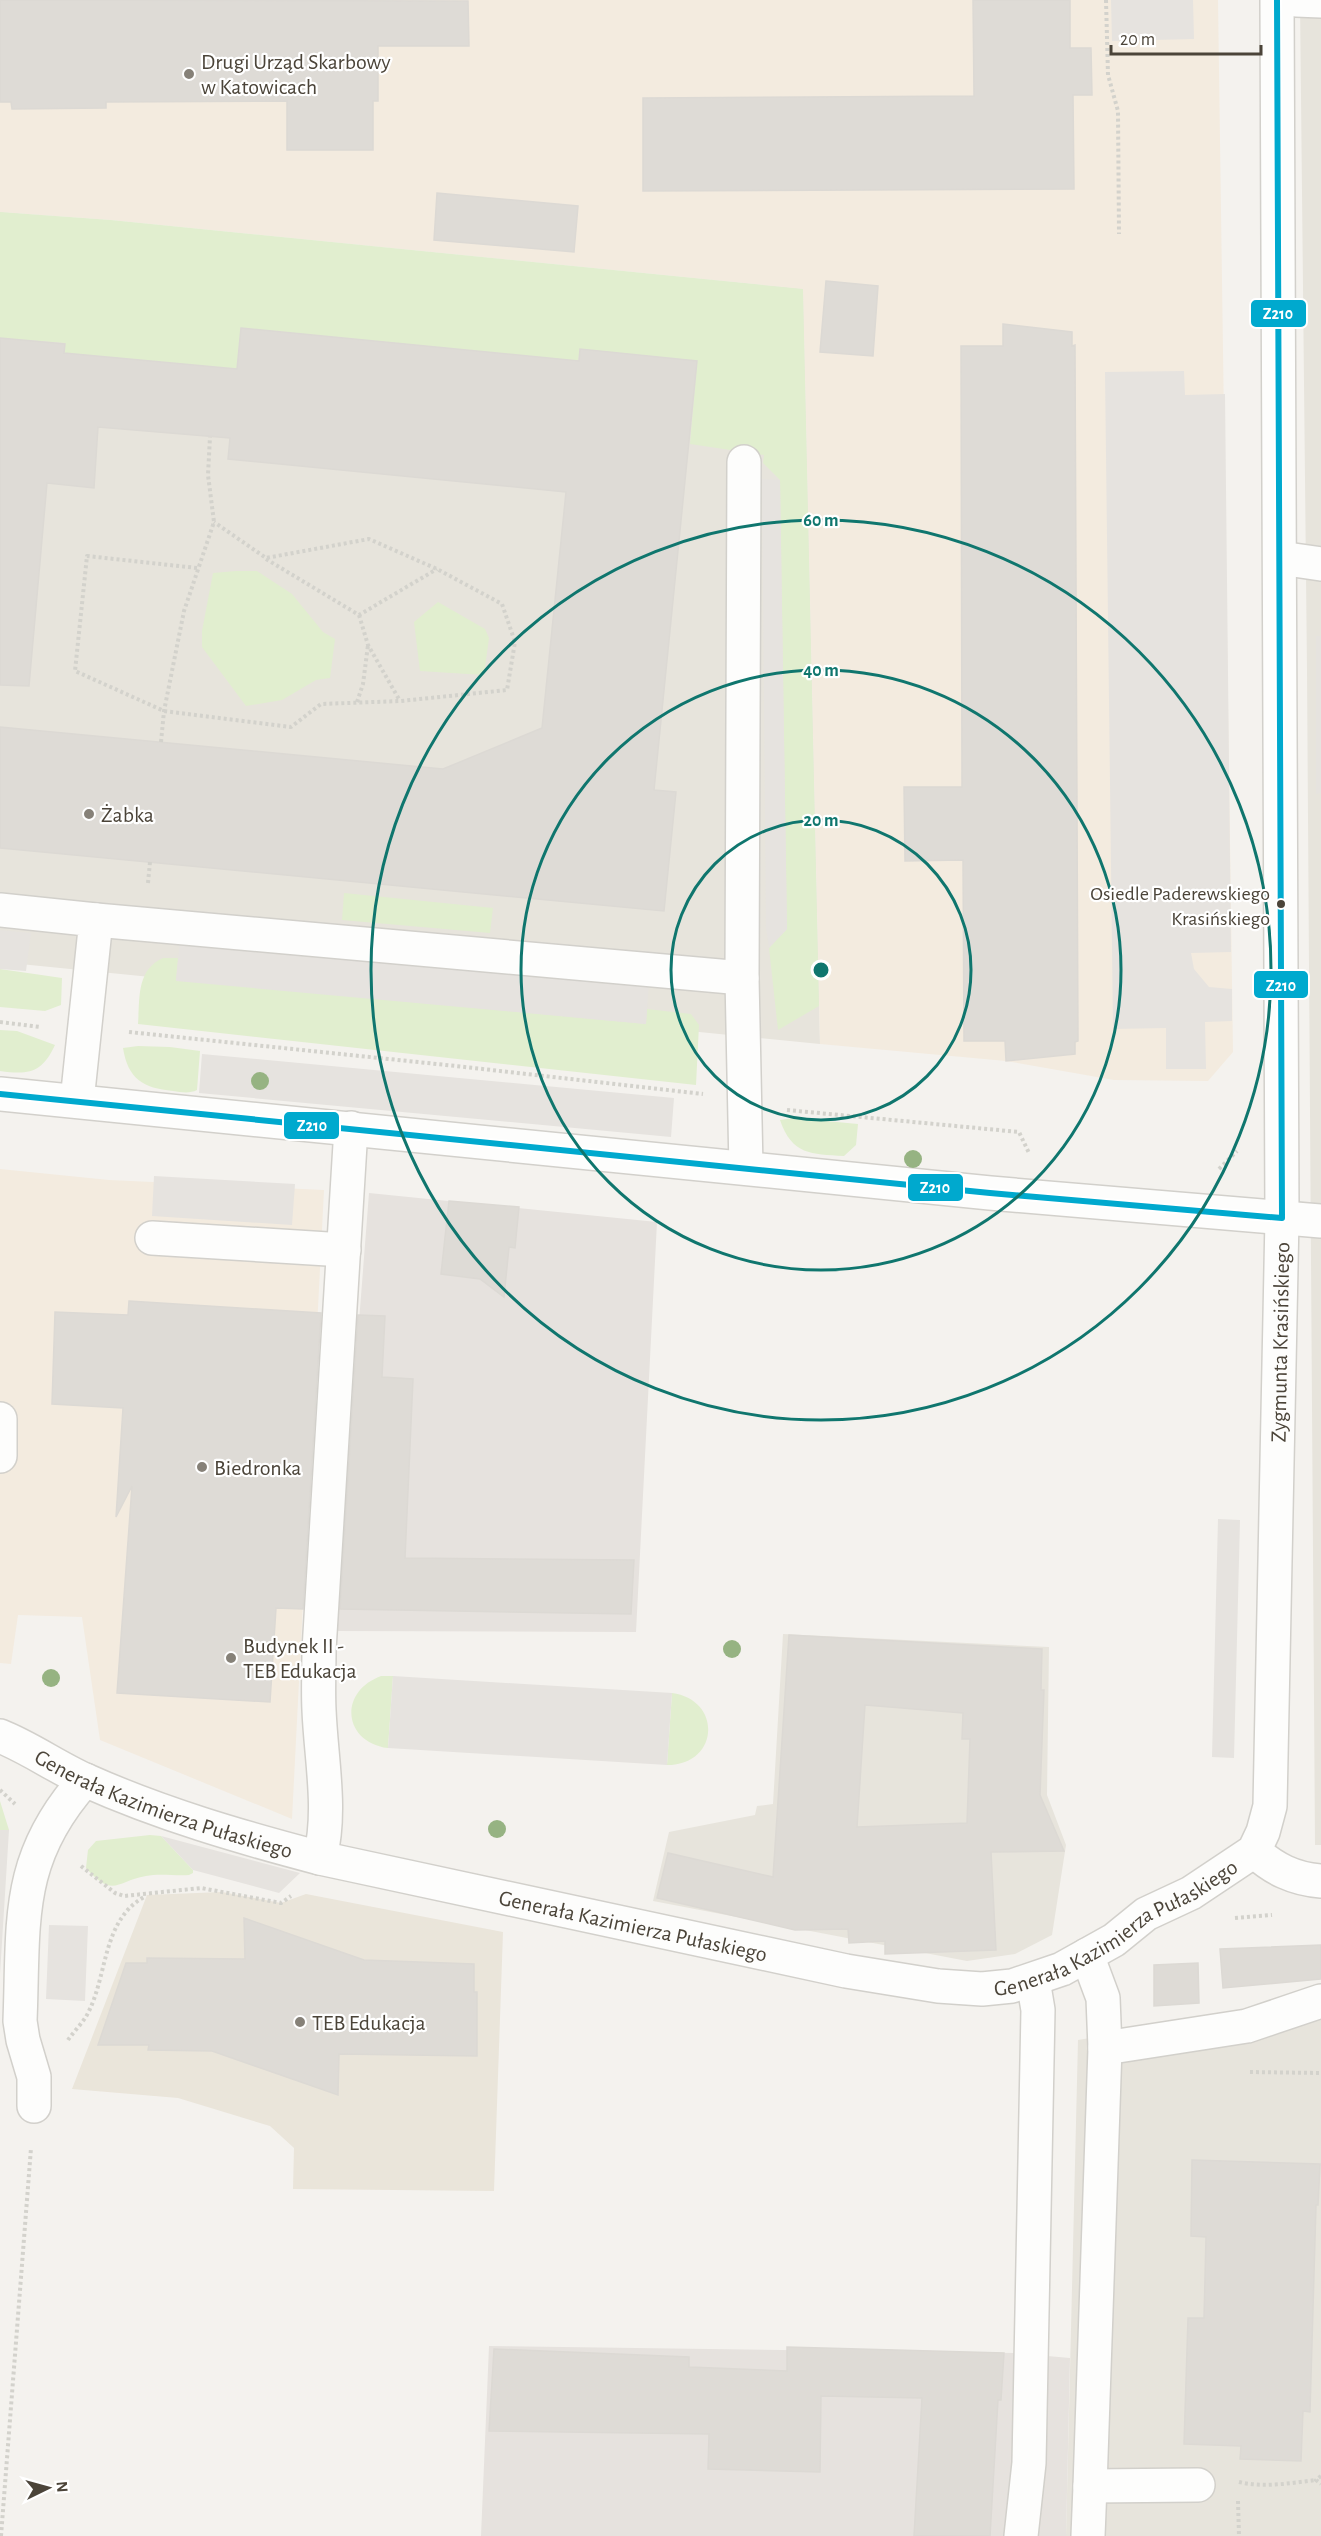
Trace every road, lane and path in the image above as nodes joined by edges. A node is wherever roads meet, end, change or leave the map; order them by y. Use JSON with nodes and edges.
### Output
{"nodes":[{"id":1,"x":1106,"y":0,"type":"edge"},
{"id":2,"x":1277,"y":0,"type":"edge"},
{"id":3,"x":1296,"y":0,"type":"edge"},
{"id":4,"x":1321,"y":0,"type":"edge"},
{"id":5,"x":1119,"y":234,"type":"dead end"},
{"id":6,"x":210,"y":437,"type":"dead end"},
{"id":7,"x":744,"y":462,"type":"dead end"},
{"id":8,"x":214,"y":522,"type":"junction"},
{"id":9,"x":266,"y":558,"type":"junction"},
{"id":10,"x":1280,"y":558,"type":"junction"},
{"id":11,"x":1321,"y":564,"type":"edge"},
{"id":12,"x":197,"y":568,"type":"junction"},
{"id":13,"x":437,"y":569,"type":"junction"},
{"id":14,"x":359,"y":615,"type":"junction"},
{"id":15,"x":368,"y":645,"type":"junction"},
{"id":16,"x":400,"y":701,"type":"junction"},
{"id":17,"x":357,"y":702,"type":"junction"},
{"id":18,"x":164,"y":711,"type":"junction"},
{"id":19,"x":161,"y":742,"type":"dead end"},
{"id":20,"x":0,"y":910,"type":"edge"},
{"id":21,"x":96,"y":920,"type":"junction"},
{"id":22,"x":742,"y":978,"type":"junction"},
{"id":23,"x":0,"y":1022,"type":"edge"},
{"id":24,"x":85,"y":1031,"type":"junction"},
{"id":25,"x":0,"y":1094,"type":"edge"},
{"id":26,"x":77,"y":1101,"type":"junction"},
{"id":27,"x":744,"y":1103,"type":"junction"},
{"id":28,"x":351,"y":1128,"type":"junction"},
{"id":29,"x":1238,"y":1146,"type":"dead end"},
{"id":30,"x":1034,"y":1163,"type":"dead end"},
{"id":31,"x":746,"y":1168,"type":"junction"},
{"id":32,"x":1212,"y":1174,"type":"dead end"},
{"id":33,"x":1282,"y":1218,"type":"junction"},
{"id":34,"x":1321,"y":1221,"type":"edge"},
{"id":35,"x":152,"y":1239,"type":"dead end"},
{"id":36,"x":344,"y":1250,"type":"junction"},
{"id":37,"x":0,"y":1419,"type":"edge"},
{"id":38,"x":0,"y":1456,"type":"edge"},
{"id":39,"x":0,"y":1736,"type":"edge"},
{"id":40,"x":85,"y":1780,"type":"junction"},
{"id":41,"x":1254,"y":1851,"type":"junction"},
{"id":42,"x":320,"y":1858,"type":"junction"},
{"id":43,"x":1321,"y":1881,"type":"edge"},
{"id":44,"x":147,"y":1895,"type":"dead end"},
{"id":45,"x":1087,"y":1954,"type":"junction"},
{"id":46,"x":1033,"y":1980,"type":"junction"},
{"id":47,"x":1321,"y":2001,"type":"edge"},
{"id":48,"x":61,"y":2048,"type":"dead end"},
{"id":49,"x":1105,"y":2048,"type":"junction"},
{"id":50,"x":1241,"y":2072,"type":"dead end"},
{"id":51,"x":1321,"y":2073,"type":"edge"},
{"id":52,"x":34,"y":2106,"type":"joint"},
{"id":53,"x":1321,"y":2476,"type":"edge"},
{"id":54,"x":1238,"y":2481,"type":"dead end"},
{"id":55,"x":1321,"y":2484,"type":"edge"},
{"id":56,"x":1198,"y":2485,"type":"dead end"},
{"id":57,"x":1090,"y":2486,"type":"junction"},
{"id":58,"x":0,"y":2536,"type":"edge"},
{"id":59,"x":1021,"y":2536,"type":"edge"},
{"id":60,"x":1088,"y":2536,"type":"edge"},
{"id":61,"x":1239,"y":2536,"type":"edge"}],
"edges":[{"from":1,"to":5,"type":"path"},
{"from":2,"to":10,"type":"street","name":"Zygmunta Krasińskiego"},
{"from":3,"to":4,"type":"street"},
{"from":6,"to":8,"type":"path"},
{"from":7,"to":22,"type":"street"},
{"from":8,"to":9,"type":"path"},
{"from":8,"to":12,"type":"path"},
{"from":9,"to":13,"type":"path"},
{"from":9,"to":14,"type":"path"},
{"from":10,"to":11,"type":"street"},
{"from":10,"to":33,"type":"street","name":"Zygmunta Krasińskiego"},
{"from":12,"to":18,"type":"path"},
{"from":12,"to":18,"type":"path"},
{"from":13,"to":14,"type":"path"},
{"from":13,"to":16,"type":"path"},
{"from":14,"to":15,"type":"path"},
{"from":15,"to":16,"type":"path"},
{"from":15,"to":17,"type":"path"},
{"from":16,"to":17,"type":"path"},
{"from":17,"to":18,"type":"path"},
{"from":18,"to":19,"type":"path"},
{"from":20,"to":21,"type":"street"},
{"from":21,"to":22,"type":"street"},
{"from":21,"to":24,"type":"street"},
{"from":22,"to":27,"type":"street"},
{"from":23,"to":24,"type":"path"},
{"from":24,"to":26,"type":"street"},
{"from":24,"to":27,"type":"path"},
{"from":25,"to":26,"type":"street"},
{"from":26,"to":28,"type":"street"},
{"from":27,"to":30,"type":"path"},
{"from":27,"to":31,"type":"street"},
{"from":28,"to":31,"type":"street"},
{"from":28,"to":36,"type":"street"},
{"from":29,"to":32,"type":"path"},
{"from":31,"to":33,"type":"street"},
{"from":33,"to":34,"type":"street"},
{"from":33,"to":41,"type":"street","name":"Zygmunta Krasińskiego"},
{"from":35,"to":36,"type":"street"},
{"from":36,"to":42,"type":"street"},
{"from":37,"to":38,"type":"street"},
{"from":39,"to":40,"type":"street","name":"Generała Kazimierza Pułaskiego"},
{"from":40,"to":42,"type":"street","name":"Generała Kazimierza Pułaskiego"},
{"from":40,"to":52,"type":"street"},
{"from":41,"to":43,"type":"street"},
{"from":41,"to":45,"type":"street","name":"Generała Kazimierza Pułaskiego"},
{"from":42,"to":46,"type":"street","name":"Generała Kazimierza Pułaskiego"},
{"from":44,"to":48,"type":"path"},
{"from":45,"to":46,"type":"street","name":"Generała Kazimierza Pułaskiego"},
{"from":45,"to":49,"type":"street"},
{"from":46,"to":59,"type":"street"},
{"from":47,"to":49,"type":"street"},
{"from":49,"to":57,"type":"street"},
{"from":50,"to":51,"type":"path"},
{"from":52,"to":58,"type":"path"},
{"from":53,"to":55,"type":"path"},
{"from":54,"to":61,"type":"path"},
{"from":56,"to":57,"type":"street"},
{"from":57,"to":60,"type":"street"}]}
